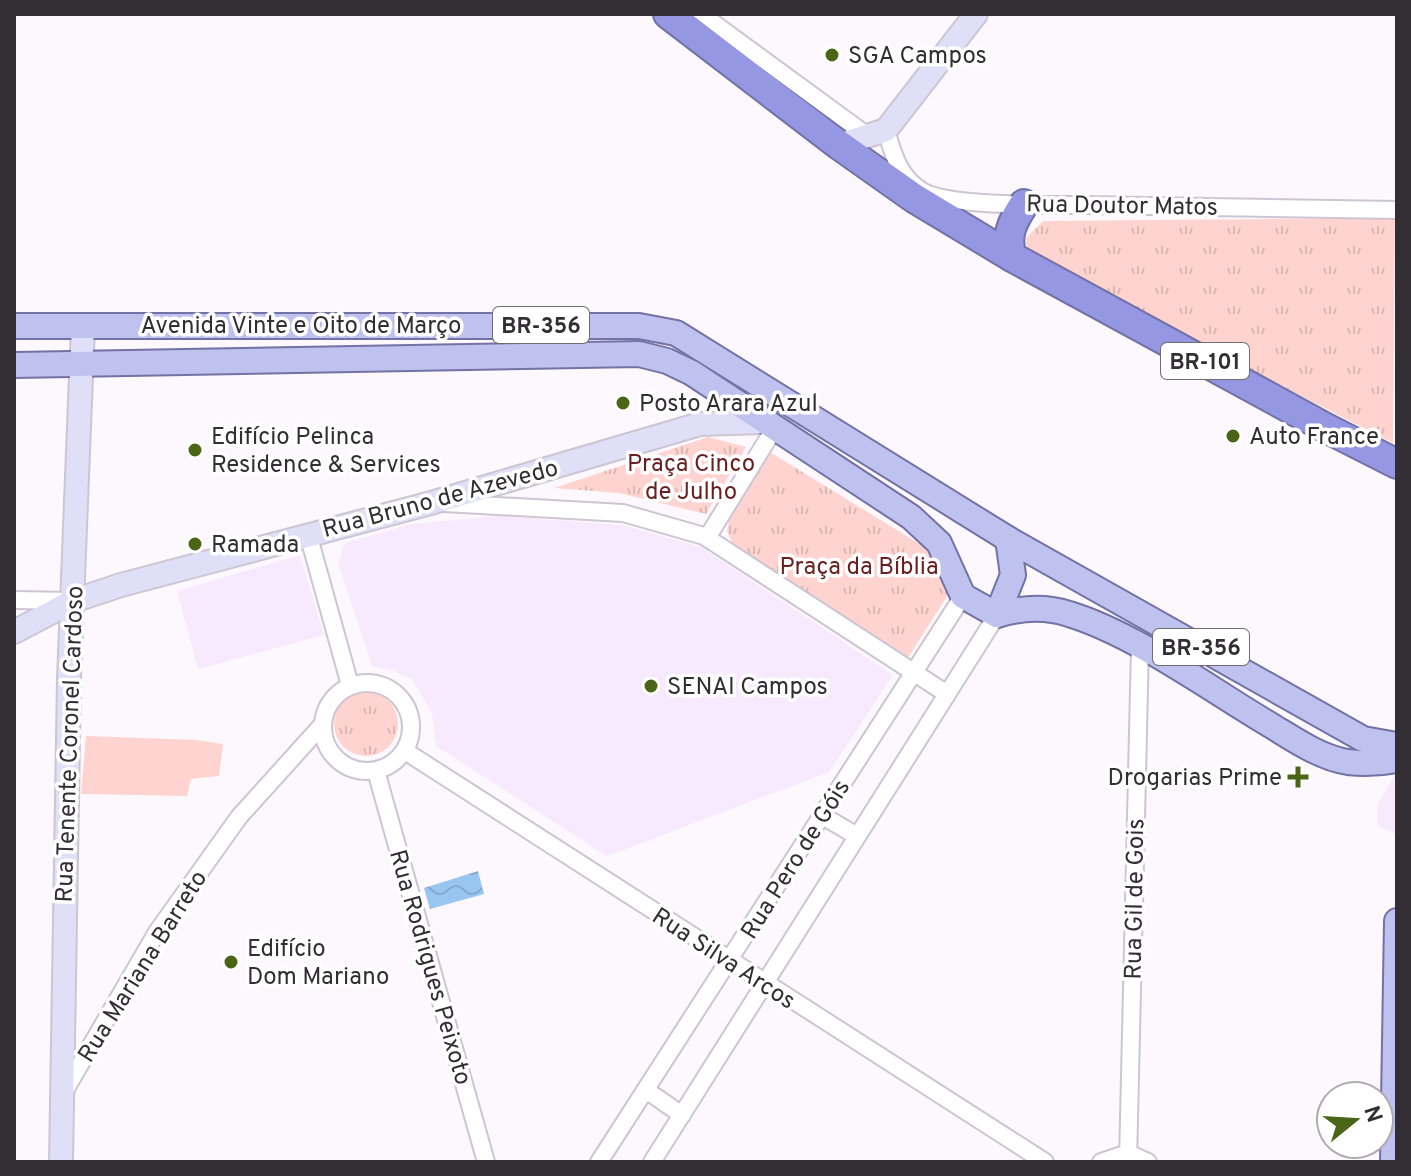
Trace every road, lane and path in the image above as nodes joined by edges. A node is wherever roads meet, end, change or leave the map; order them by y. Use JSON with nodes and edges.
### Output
{"nodes":[{"id":1,"x":668,"y":14,"type":"edge"},
{"id":2,"x":701,"y":14,"type":"edge"},
{"id":3,"x":976,"y":14,"type":"edge"},
{"id":4,"x":877,"y":133,"type":"junction"},
{"id":5,"x":839,"y":145,"type":"junction"},
{"id":6,"x":1024,"y":204,"type":"junction"},
{"id":7,"x":1397,"y":210,"type":"edge"},
{"id":8,"x":1012,"y":257,"type":"junction"},
{"id":9,"x":608,"y":325,"type":"junction"},
{"id":10,"x":14,"y":326,"type":"edge"},
{"id":11,"x":83,"y":326,"type":"junction"},
{"id":12,"x":554,"y":356,"type":"junction"},
{"id":13,"x":14,"y":365,"type":"edge"},
{"id":14,"x":83,"y":365,"type":"junction"},
{"id":15,"x":769,"y":425,"type":"junction"},
{"id":16,"x":1397,"y":464,"type":"edge"},
{"id":17,"x":431,"y":503,"type":"junction"},
{"id":18,"x":308,"y":534,"type":"junction"},
{"id":19,"x":707,"y":538,"type":"junction"},
{"id":20,"x":1008,"y":539,"type":"junction"},
{"id":21,"x":963,"y":596,"type":"junction"},
{"id":22,"x":14,"y":600,"type":"edge"},
{"id":23,"x":73,"y":601,"type":"junction"},
{"id":24,"x":997,"y":615,"type":"junction"},
{"id":25,"x":14,"y":632,"type":"edge"},
{"id":26,"x":1140,"y":646,"type":"junction"},
{"id":27,"x":915,"y":672,"type":"junction"},
{"id":28,"x":350,"y":685,"type":"junction"},
{"id":29,"x":947,"y":694,"type":"junction"},
{"id":30,"x":322,"y":725,"type":"junction"},
{"id":31,"x":1397,"y":745,"type":"edge"},
{"id":32,"x":405,"y":751,"type":"junction"},
{"id":33,"x":1397,"y":760,"type":"edge"},
{"id":34,"x":376,"y":771,"type":"junction"},
{"id":35,"x":821,"y":815,"type":"junction"},
{"id":36,"x":857,"y":836,"type":"junction"},
{"id":37,"x":1397,"y":921,"type":"edge"},
{"id":38,"x":731,"y":962,"type":"junction"},
{"id":39,"x":766,"y":985,"type":"junction"},
{"id":40,"x":646,"y":1090,"type":"junction"},
{"id":41,"x":60,"y":1099,"type":"junction"},
{"id":42,"x":682,"y":1115,"type":"junction"},
{"id":43,"x":1128,"y":1157,"type":"edge"},
{"id":44,"x":61,"y":1162,"type":"edge"},
{"id":45,"x":486,"y":1162,"type":"edge"},
{"id":46,"x":599,"y":1162,"type":"edge"},
{"id":47,"x":652,"y":1162,"type":"edge"},
{"id":48,"x":1045,"y":1162,"type":"edge"},
{"id":49,"x":1101,"y":1162,"type":"edge"},
{"id":50,"x":1148,"y":1162,"type":"edge"},
{"id":51,"x":1393,"y":1162,"type":"edge"}],
"edges":[{"from":1,"to":5,"type":"highway","number":"BR-101"},
{"from":2,"to":4,"type":"street"},
{"from":3,"to":4,"type":"main road"},
{"from":4,"to":5,"type":"main road"},
{"from":4,"to":6,"type":"street","name":"Rua Doutor Matos"},
{"from":5,"to":8,"type":"highway","number":"BR-101"},
{"from":6,"to":7,"type":"street","name":"Rua Doutor Matos"},
{"from":6,"to":8,"type":"highway"},
{"from":8,"to":16,"type":"highway","number":"BR-101"},
{"from":9,"to":11,"type":"main road","name":"Avenida Vinte e Oito de Março","number":"BR-356"},
{"from":9,"to":12,"type":"main road"},
{"from":9,"to":20,"type":"main road","name":"Avenida Vinte e Oito de Março","number":"BR-356"},
{"from":10,"to":11,"type":"main road","name":"Avenida Vinte e Oito de Março","number":"BR-356"},
{"from":11,"to":14,"type":"main road","name":"Rua Tenente Coronel Cardoso"},
{"from":12,"to":14,"type":"main road","name":"Avenida Vinte e Oito de Março"},
{"from":12,"to":15,"type":"main road","name":"Avenida Vinte e Oito de Março"},
{"from":13,"to":14,"type":"main road","name":"Avenida Vinte e Oito de Março"},
{"from":14,"to":23,"type":"main road","name":"Rua Tenente Coronel Cardoso"},
{"from":15,"to":17,"type":"main road","name":"Rua Bruno de Azevedo"},
{"from":15,"to":19,"type":"street"},
{"from":15,"to":21,"type":"main road","name":"Avenida Vinte e Oito de Março"},
{"from":17,"to":18,"type":"main road","name":"Rua Bruno de Azevedo"},
{"from":17,"to":19,"type":"street"},
{"from":18,"to":23,"type":"main road","name":"Rua Bruno de Azevedo"},
{"from":18,"to":28,"type":"street"},
{"from":19,"to":27,"type":"street"},
{"from":20,"to":24,"type":"main road"},
{"from":20,"to":31,"type":"main road","number":"BR-356"},
{"from":21,"to":24,"type":"main road"},
{"from":21,"to":27,"type":"street","name":"Rua Pero de Góis"},
{"from":22,"to":23,"type":"street"},
{"from":23,"to":25,"type":"main road","name":"Rua Bruno de Azevedo"},
{"from":23,"to":41,"type":"main road","name":"Rua Tenente Coronel Cardoso"},
{"from":24,"to":26,"type":"main road","number":"BR-356"},
{"from":24,"to":29,"type":"street","name":"Rua Pero de Góis"},
{"from":26,"to":33,"type":"main road","number":"BR-356"},
{"from":26,"to":43,"type":"street","name":"Rua Gil de Gois"},
{"from":27,"to":29,"type":"street"},
{"from":27,"to":35,"type":"street","name":"Rua Pero de Góis"},
{"from":28,"to":30,"type":"street"},
{"from":28,"to":32,"type":"street"},
{"from":29,"to":36,"type":"street","name":"Rua Pero de Góis"},
{"from":30,"to":34,"type":"street"},
{"from":30,"to":41,"type":"street","name":"Rua Mariana Barreto"},
{"from":32,"to":34,"type":"street"},
{"from":32,"to":38,"type":"street","name":"Rua Silva Arcos"},
{"from":34,"to":45,"type":"street","name":"Rua Rodrigues Peixoto"},
{"from":35,"to":36,"type":"street"},
{"from":35,"to":38,"type":"street","name":"Rua Pero de Góis"},
{"from":36,"to":39,"type":"street","name":"Rua Pero de Góis"},
{"from":37,"to":51,"type":"main road"},
{"from":38,"to":39,"type":"street","name":"Rua Silva Arcos"},
{"from":38,"to":40,"type":"street","name":"Rua Pero de Góis"},
{"from":39,"to":42,"type":"street","name":"Rua Pero de Góis"},
{"from":39,"to":48,"type":"street","name":"Rua Silva Arcos"},
{"from":40,"to":42,"type":"street"},
{"from":40,"to":46,"type":"street","name":"Rua Pero de Góis"},
{"from":41,"to":44,"type":"main road","name":"Rua Tenente Coronel Cardoso"},
{"from":42,"to":47,"type":"street","name":"Rua Pero de Góis"},
{"from":43,"to":49,"type":"street"},
{"from":43,"to":50,"type":"street"}]}
